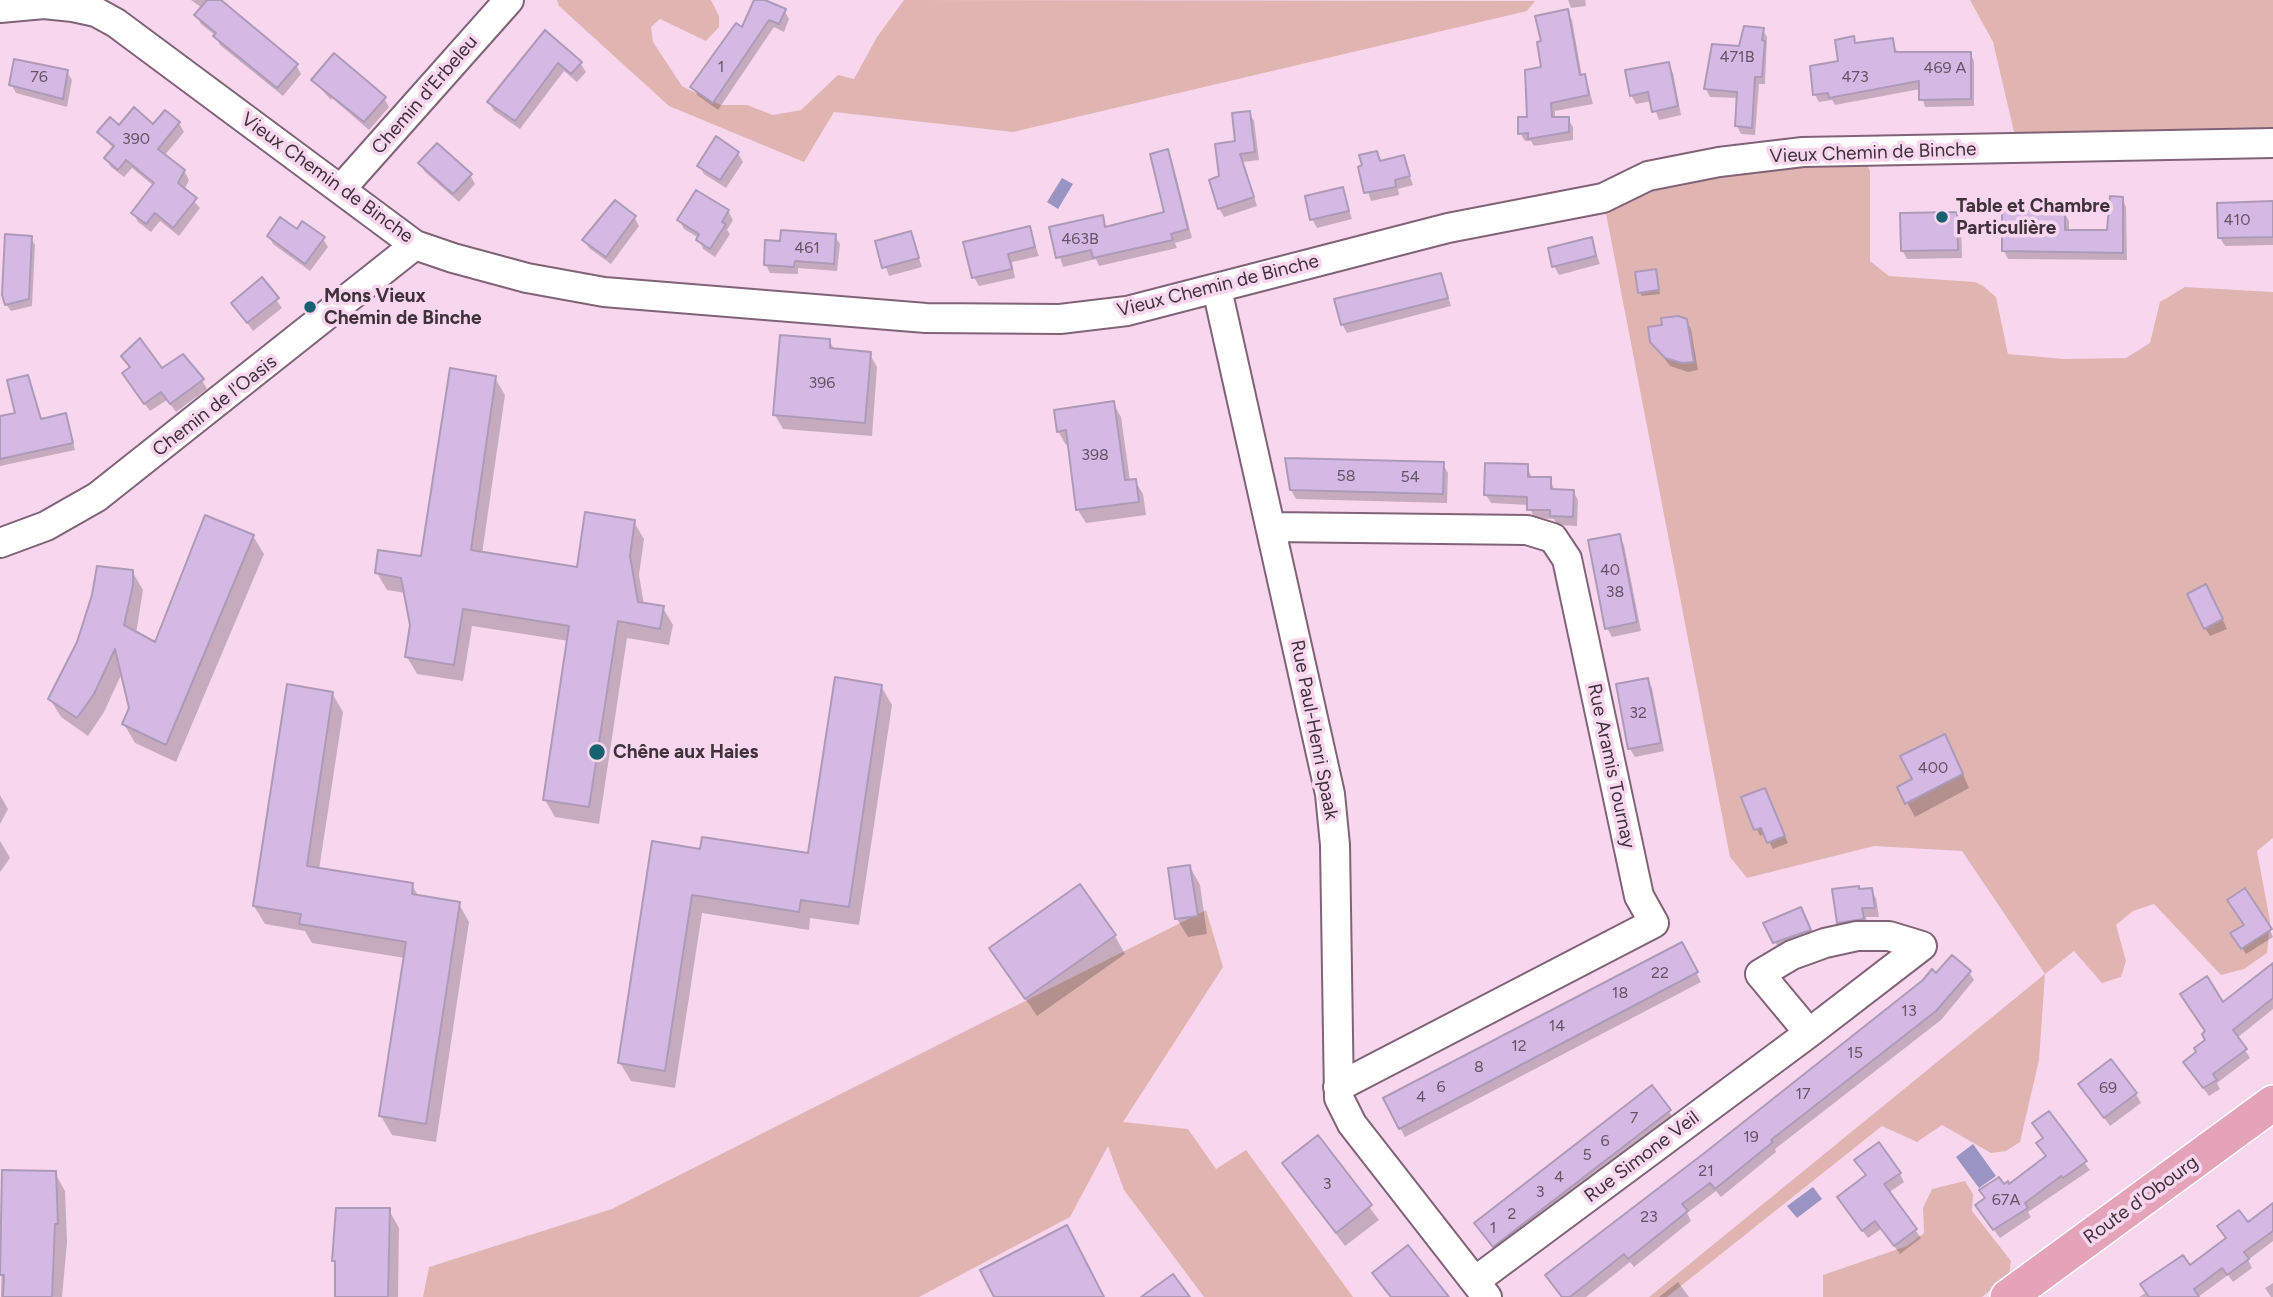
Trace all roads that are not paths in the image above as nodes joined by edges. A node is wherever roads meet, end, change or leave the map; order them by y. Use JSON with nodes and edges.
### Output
{"nodes":[{"id":1,"x":509,"y":0,"type":"edge"},
{"id":2,"x":71,"y":3,"type":"edge"},
{"id":3,"x":9,"y":5,"type":"edge"},
{"id":4,"x":2273,"y":143,"type":"edge"},
{"id":5,"x":341,"y":190,"type":"junction"},
{"id":6,"x":415,"y":245,"type":"junction"},
{"id":7,"x":1217,"y":289,"type":"junction"},
{"id":8,"x":1272,"y":527,"type":"junction"},
{"id":9,"x":0,"y":543,"type":"edge"},
{"id":10,"x":1809,"y":1033,"type":"junction"},
{"id":11,"x":1338,"y":1087,"type":"junction"},
{"id":12,"x":2273,"y":1103,"type":"edge"},
{"id":13,"x":1481,"y":1289,"type":"edge"},
{"id":14,"x":2008,"y":1297,"type":"edge"}],
"edges":[{"from":1,"to":5,"type":"street","name":"Chemin d'Erbeleu"},
{"from":2,"to":3,"type":"street","name":"Vieux Chemin de Binche"},
{"from":2,"to":5,"type":"street","name":"Vieux Chemin de Binche"},
{"from":4,"to":7,"type":"street","name":"Vieux Chemin de Binche"},
{"from":5,"to":6,"type":"street","name":"Vieux Chemin de Binche"},
{"from":6,"to":7,"type":"street","name":"Vieux Chemin de Binche"},
{"from":6,"to":9,"type":"street","name":"Chemin de l'Oasis"},
{"from":7,"to":8,"type":"street","name":"Rue Paul-Henri Spaak"},
{"from":8,"to":11,"type":"street","name":"Rue Paul-Henri Spaak"},
{"from":8,"to":11,"type":"street","name":"Rue Aramis Tournay"},
{"from":10,"to":10,"type":"street","name":"Rue Simone Veil"},
{"from":10,"to":13,"type":"street","name":"Rue Simone Veil"},
{"from":11,"to":13,"type":"street","name":"Rue Paul-Henri Spaak"},
{"from":12,"to":14,"type":"main road","name":"Route d'Obourg"}]}
